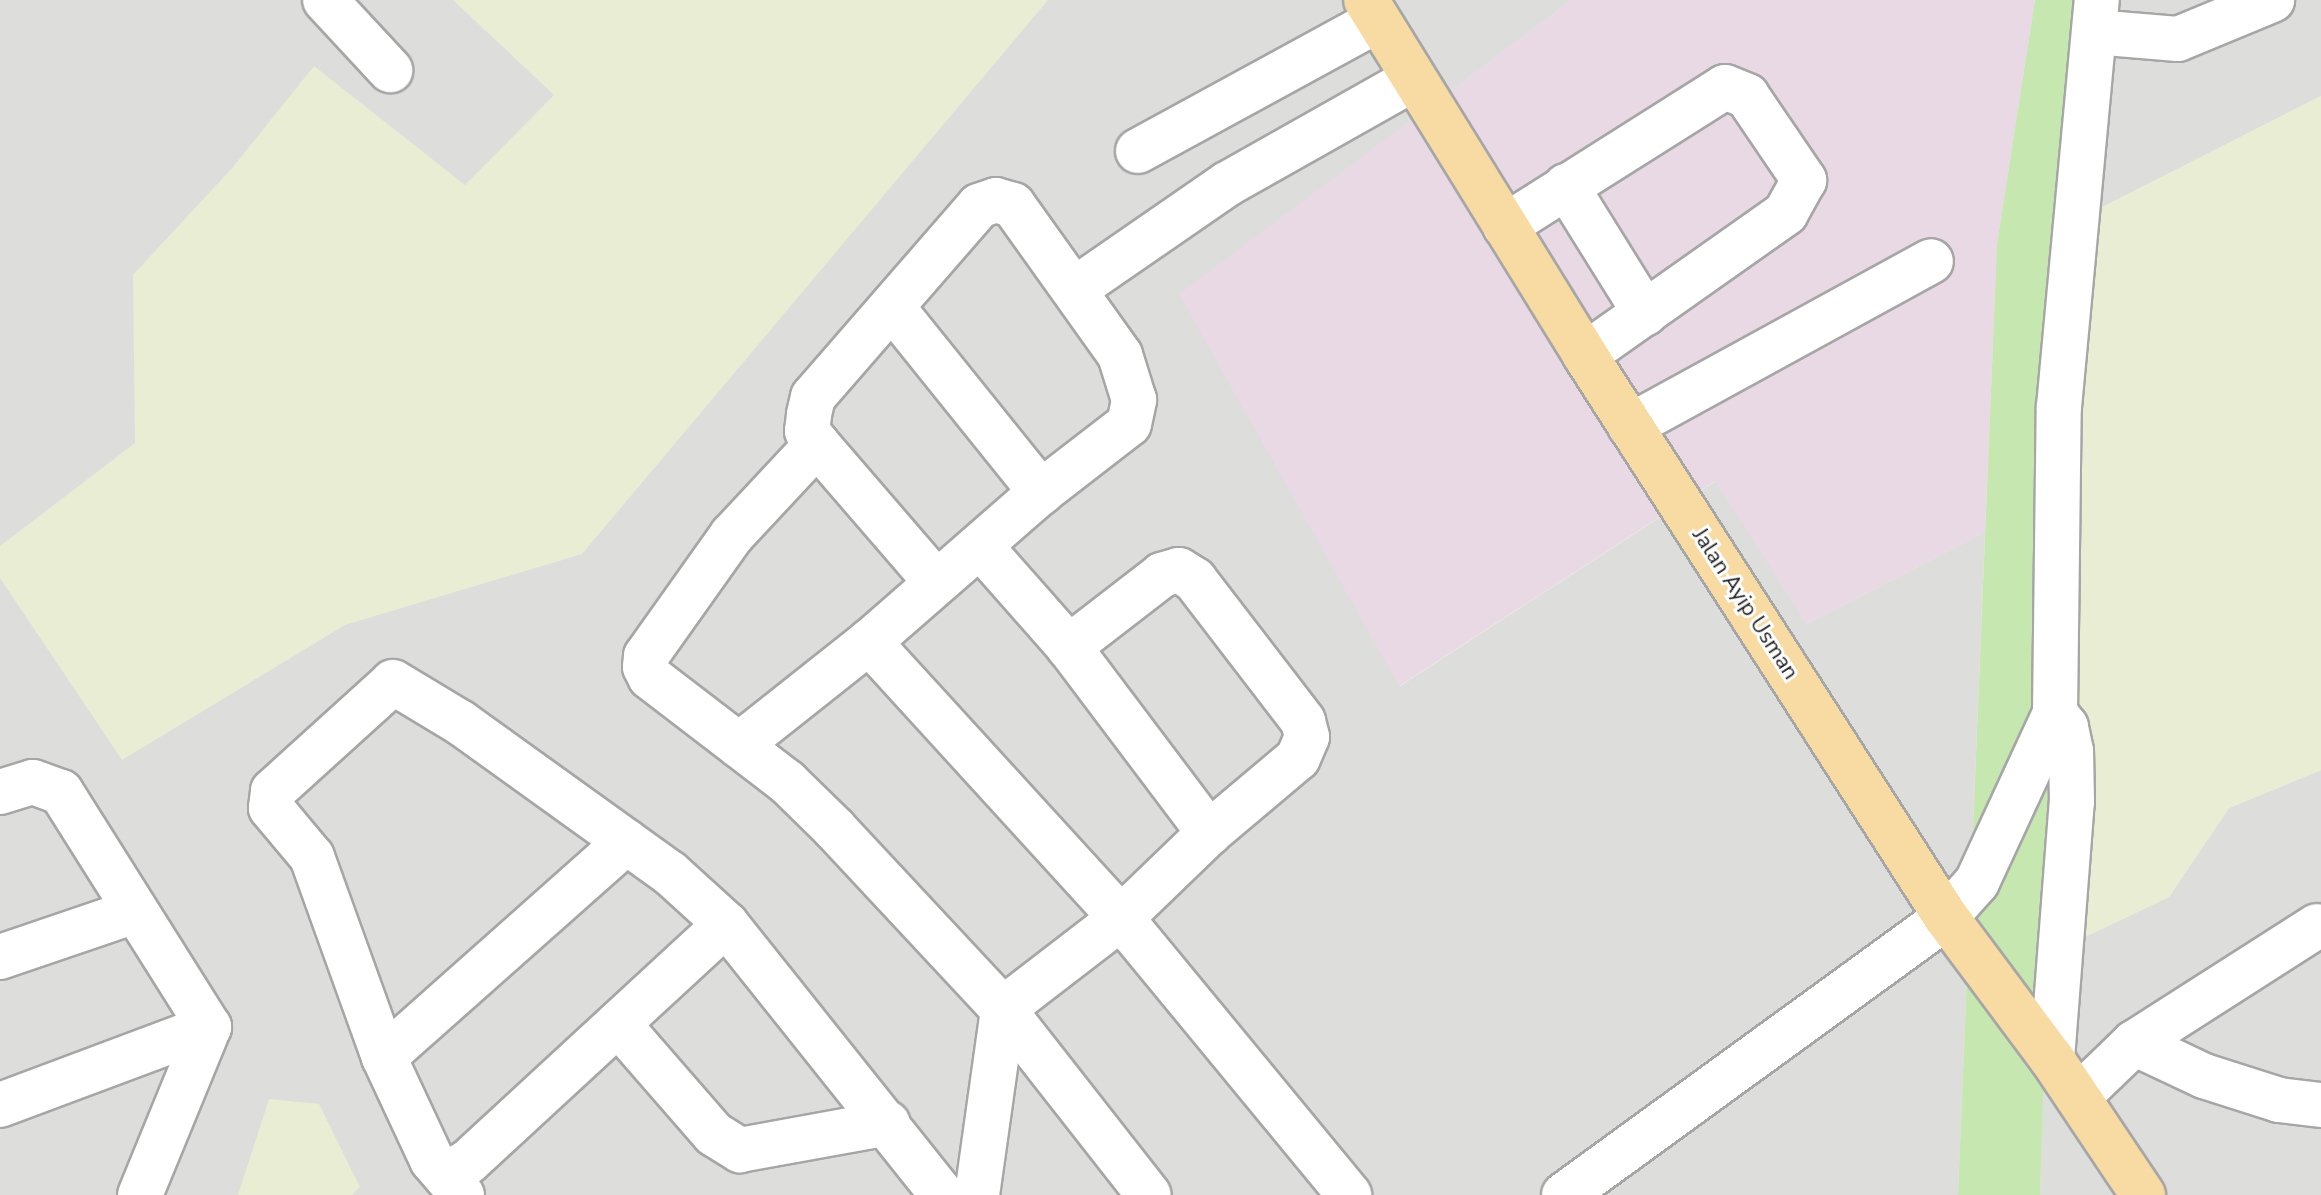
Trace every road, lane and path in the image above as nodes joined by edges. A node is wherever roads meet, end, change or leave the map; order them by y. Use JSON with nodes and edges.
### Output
{"nodes":[{"id":1,"x":325,"y":0,"type":"edge"},
{"id":2,"x":2272,"y":0,"type":"edge"},
{"id":3,"x":1372,"y":10,"type":"edge"},
{"id":4,"x":2096,"y":16,"type":"edge"},
{"id":5,"x":390,"y":70,"type":"dead end"},
{"id":6,"x":1413,"y":79,"type":"junction"},
{"id":7,"x":1138,"y":151,"type":"dead end"},
{"id":8,"x":1566,"y":186,"type":"junction"},
{"id":9,"x":1505,"y":226,"type":"junction"},
{"id":10,"x":1931,"y":261,"type":"dead end"},
{"id":11,"x":1075,"y":289,"type":"junction"},
{"id":12,"x":892,"y":307,"type":"junction"},
{"id":13,"x":1645,"y":313,"type":"junction"},
{"id":14,"x":1585,"y":355,"type":"junction"},
{"id":15,"x":1630,"y":426,"type":"junction"},
{"id":16,"x":817,"y":444,"type":"junction"},
{"id":17,"x":1041,"y":492,"type":"junction"},
{"id":18,"x":980,"y":546,"type":"junction"},
{"id":19,"x":936,"y":582,"type":"junction"},
{"id":20,"x":869,"y":642,"type":"junction"},
{"id":21,"x":1069,"y":647,"type":"junction"},
{"id":22,"x":2055,"y":713,"type":"junction"},
{"id":23,"x":739,"y":745,"type":"junction"},
{"id":24,"x":0,"y":792,"type":"edge"},
{"id":25,"x":1209,"y":833,"type":"junction"},
{"id":26,"x":626,"y":842,"type":"junction"},
{"id":27,"x":132,"y":912,"type":"junction"},
{"id":28,"x":1946,"y":917,"type":"junction"},
{"id":29,"x":1121,"y":918,"type":"junction"},
{"id":30,"x":726,"y":924,"type":"junction"},
{"id":31,"x":2317,"y":926,"type":"dead end"},
{"id":32,"x":0,"y":957,"type":"edge"},
{"id":33,"x":1003,"y":1009,"type":"junction"},
{"id":34,"x":620,"y":1026,"type":"junction"},
{"id":35,"x":209,"y":1027,"type":"junction"},
{"id":36,"x":2134,"y":1043,"type":"junction"},
{"id":37,"x":384,"y":1057,"type":"junction"},
{"id":38,"x":2052,"y":1059,"type":"junction"},
{"id":39,"x":2078,"y":1097,"type":"junction"},
{"id":40,"x":0,"y":1105,"type":"edge"},
{"id":41,"x":2321,"y":1105,"type":"edge"},
{"id":42,"x":888,"y":1123,"type":"junction"},
{"id":43,"x":454,"y":1184,"type":"edge"},
{"id":44,"x":1330,"y":1189,"type":"edge"},
{"id":45,"x":1581,"y":1189,"type":"edge"},
{"id":46,"x":140,"y":1195,"type":"edge"},
{"id":47,"x":942,"y":1195,"type":"edge"},
{"id":48,"x":977,"y":1195,"type":"edge"},
{"id":49,"x":1149,"y":1195,"type":"edge"},
{"id":50,"x":2143,"y":1195,"type":"edge"}],
"edges":[{"from":1,"to":5,"type":"street"},
{"from":2,"to":4,"type":"street"},
{"from":3,"to":6,"type":"main road","name":"Jalan Ayip Usman"},
{"from":3,"to":7,"type":"street"},
{"from":4,"to":22,"type":"street"},
{"from":6,"to":9,"type":"main road","name":"Jalan Ayip Usman"},
{"from":6,"to":11,"type":"street"},
{"from":8,"to":9,"type":"street"},
{"from":8,"to":13,"type":"street"},
{"from":8,"to":13,"type":"street"},
{"from":9,"to":14,"type":"main road","name":"Jalan Ayip Usman"},
{"from":10,"to":15,"type":"street"},
{"from":11,"to":12,"type":"street"},
{"from":11,"to":17,"type":"street"},
{"from":12,"to":16,"type":"street"},
{"from":12,"to":17,"type":"street"},
{"from":13,"to":14,"type":"street"},
{"from":14,"to":15,"type":"main road","name":"Jalan Ayip Usman"},
{"from":15,"to":28,"type":"main road","name":"Jalan Ayip Usman"},
{"from":16,"to":19,"type":"street"},
{"from":16,"to":23,"type":"street"},
{"from":17,"to":18,"type":"street"},
{"from":18,"to":19,"type":"street"},
{"from":18,"to":21,"type":"street"},
{"from":19,"to":20,"type":"street"},
{"from":20,"to":23,"type":"street"},
{"from":20,"to":29,"type":"street"},
{"from":21,"to":25,"type":"street"},
{"from":21,"to":25,"type":"street"},
{"from":22,"to":28,"type":"street"},
{"from":22,"to":38,"type":"street"},
{"from":23,"to":33,"type":"street"},
{"from":24,"to":27,"type":"street"},
{"from":25,"to":29,"type":"street"},
{"from":26,"to":30,"type":"street"},
{"from":26,"to":37,"type":"street"},
{"from":26,"to":37,"type":"street"},
{"from":27,"to":32,"type":"street"},
{"from":27,"to":35,"type":"street"},
{"from":28,"to":38,"type":"main road","name":"Jalan Ayip Usman"},
{"from":28,"to":45,"type":"street"},
{"from":29,"to":33,"type":"street"},
{"from":29,"to":44,"type":"street"},
{"from":30,"to":34,"type":"street"},
{"from":30,"to":42,"type":"street"},
{"from":31,"to":36,"type":"street"},
{"from":33,"to":48,"type":"street"},
{"from":33,"to":49,"type":"street"},
{"from":34,"to":42,"type":"street"},
{"from":34,"to":43,"type":"street"},
{"from":35,"to":40,"type":"street"},
{"from":35,"to":46,"type":"street"},
{"from":36,"to":39,"type":"street"},
{"from":36,"to":41,"type":"street"},
{"from":37,"to":43,"type":"street"},
{"from":38,"to":39,"type":"main road","name":"Jalan Ayip Usman"},
{"from":39,"to":50,"type":"main road","name":"Jalan Ayip Usman"},
{"from":42,"to":47,"type":"street"}]}
